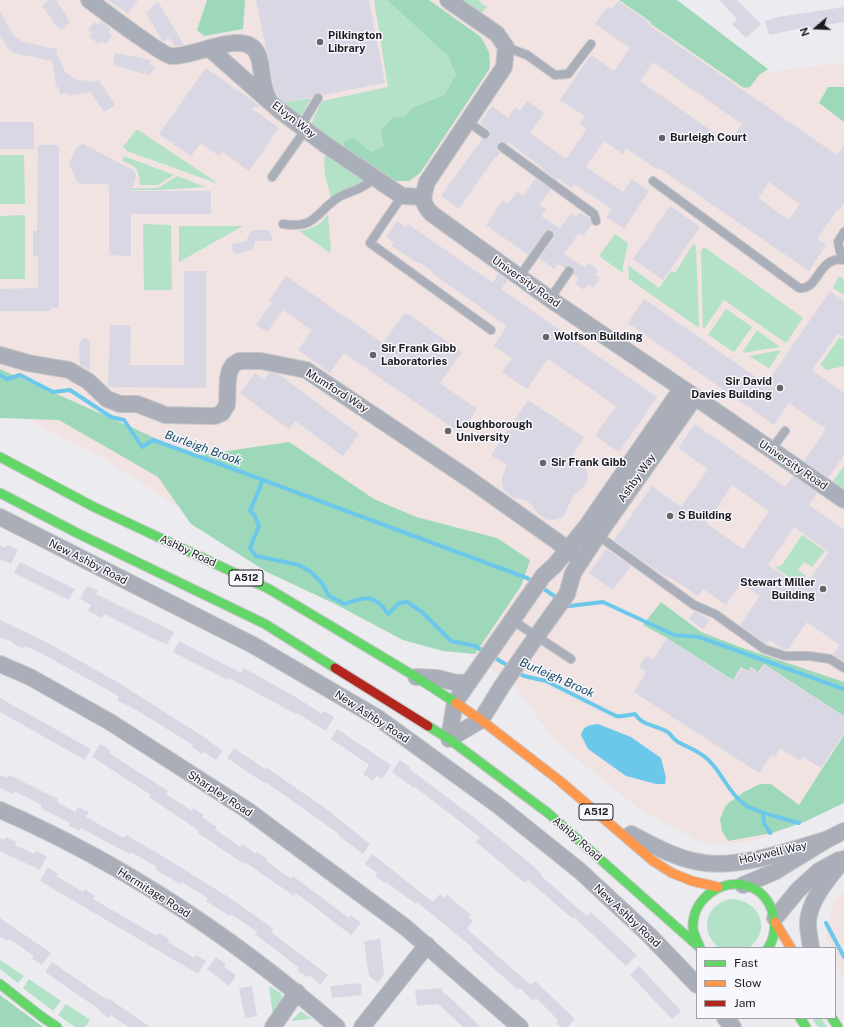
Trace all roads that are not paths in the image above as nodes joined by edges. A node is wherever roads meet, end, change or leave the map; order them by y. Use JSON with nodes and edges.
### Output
{"nodes":[{"id":1,"x":89,"y":0,"type":"edge"},
{"id":2,"x":448,"y":0,"type":"edge"},
{"id":3,"x":591,"y":44,"type":"dead end"},
{"id":4,"x":506,"y":47,"type":"junction"},
{"id":5,"x":210,"y":49,"type":"junction"},
{"id":6,"x":318,"y":98,"type":"dead end"},
{"id":7,"x":270,"y":101,"type":"junction"},
{"id":8,"x":468,"y":122,"type":"junction"},
{"id":9,"x":303,"y":127,"type":"junction"},
{"id":10,"x":485,"y":134,"type":"dead end"},
{"id":11,"x":502,"y":147,"type":"dead end"},
{"id":12,"x":272,"y":178,"type":"dead end"},
{"id":13,"x":375,"y":178,"type":"junction"},
{"id":14,"x":653,"y":181,"type":"dead end"},
{"id":15,"x":402,"y":196,"type":"junction"},
{"id":16,"x":422,"y":198,"type":"junction"},
{"id":17,"x":596,"y":220,"type":"dead end"},
{"id":18,"x":283,"y":224,"type":"dead end"},
{"id":19,"x":844,"y":232,"type":"edge"},
{"id":20,"x":549,"y":234,"type":"dead end"},
{"id":21,"x":843,"y":260,"type":"edge"},
{"id":22,"x":569,"y":271,"type":"dead end"},
{"id":23,"x":519,"y":277,"type":"junction"},
{"id":24,"x":550,"y":299,"type":"junction"},
{"id":25,"x":492,"y":330,"type":"dead end"},
{"id":26,"x":0,"y":355,"type":"edge"},
{"id":27,"x":689,"y":392,"type":"junction"},
{"id":28,"x":785,"y":431,"type":"dead end"},
{"id":29,"x":771,"y":450,"type":"junction"},
{"id":30,"x":0,"y":457,"type":"edge"},
{"id":31,"x":0,"y":493,"type":"edge"},
{"id":32,"x":844,"y":500,"type":"edge"},
{"id":33,"x":0,"y":517,"type":"edge"},
{"id":34,"x":592,"y":531,"type":"junction"},
{"id":35,"x":568,"y":550,"type":"junction"},
{"id":36,"x":581,"y":561,"type":"junction"},
{"id":37,"x":512,"y":620,"type":"junction"},
{"id":38,"x":536,"y":637,"type":"junction"},
{"id":39,"x":571,"y":659,"type":"dead end"},
{"id":40,"x":0,"y":664,"type":"edge"},
{"id":41,"x":844,"y":668,"type":"edge"},
{"id":42,"x":416,"y":677,"type":"junction"},
{"id":43,"x":469,"y":682,"type":"junction"},
{"id":44,"x":455,"y":702,"type":"junction"},
{"id":45,"x":482,"y":720,"type":"junction"},
{"id":46,"x":449,"y":739,"type":"junction"},
{"id":47,"x":0,"y":810,"type":"edge"},
{"id":48,"x":607,"y":821,"type":"junction"},
{"id":49,"x":844,"y":831,"type":"edge"},
{"id":50,"x":828,"y":839,"type":"junction"},
{"id":51,"x":844,"y":858,"type":"edge"},
{"id":52,"x":743,"y":885,"type":"junction"},
{"id":53,"x":718,"y":887,"type":"junction"},
{"id":54,"x":775,"y":920,"type":"junction"},
{"id":55,"x":427,"y":945,"type":"junction"},
{"id":56,"x":699,"y":947,"type":"edge"},
{"id":57,"x":768,"y":947,"type":"edge"},
{"id":58,"x":790,"y":947,"type":"edge"},
{"id":59,"x":811,"y":947,"type":"edge"},
{"id":60,"x":0,"y":984,"type":"edge"},
{"id":61,"x":696,"y":984,"type":"edge"},
{"id":62,"x":297,"y":992,"type":"junction"},
{"id":63,"x":726,"y":1019,"type":"edge"},
{"id":64,"x":57,"y":1027,"type":"edge"},
{"id":65,"x":273,"y":1027,"type":"edge"},
{"id":66,"x":337,"y":1027,"type":"edge"},
{"id":67,"x":362,"y":1027,"type":"edge"},
{"id":68,"x":520,"y":1027,"type":"edge"},
{"id":69,"x":732,"y":1027,"type":"edge"}],
"edges":[{"from":1,"to":5,"type":"street","name":"Elvyn Way"},
{"from":2,"to":4,"type":"street"},
{"from":3,"to":4,"type":"lane"},
{"from":4,"to":8,"type":"street"},
{"from":5,"to":7,"type":"street"},
{"from":5,"to":7,"type":"street","name":"Elvyn Way"},
{"from":6,"to":9,"type":"lane"},
{"from":7,"to":9,"type":"street","name":"Elvyn Way"},
{"from":8,"to":10,"type":"lane"},
{"from":8,"to":16,"type":"street"},
{"from":9,"to":12,"type":"lane"},
{"from":9,"to":13,"type":"street","name":"Elvyn Way"},
{"from":11,"to":17,"type":"lane"},
{"from":13,"to":15,"type":"street","name":"Elvyn Way"},
{"from":13,"to":18,"type":"lane"},
{"from":14,"to":21,"type":"lane"},
{"from":15,"to":16,"type":"street","name":"Elvyn Way"},
{"from":15,"to":25,"type":"lane"},
{"from":16,"to":23,"type":"street","name":"University Road"},
{"from":19,"to":21,"type":"lane"},
{"from":20,"to":23,"type":"lane"},
{"from":22,"to":24,"type":"lane"},
{"from":23,"to":24,"type":"street","name":"University Road"},
{"from":24,"to":27,"type":"street","name":"University Road"},
{"from":26,"to":35,"type":"street","name":"Mumford Way"},
{"from":27,"to":29,"type":"street","name":"University Road"},
{"from":27,"to":34,"type":"street","name":"Ashby Way"},
{"from":28,"to":29,"type":"lane"},
{"from":29,"to":32,"type":"street","name":"University Road"},
{"from":30,"to":42,"type":"main road","name":"Ashby Road","number":"A512"},
{"from":31,"to":46,"type":"main road","name":"Ashby Road","number":"A512"},
{"from":33,"to":61,"type":"street","name":"New Ashby Road"},
{"from":34,"to":35,"type":"street","name":"Ashby Way"},
{"from":34,"to":36,"type":"street","name":"Ashby Way"},
{"from":34,"to":41,"type":"lane"},
{"from":35,"to":36,"type":"street"},
{"from":35,"to":37,"type":"street","name":"Ashby Way"},
{"from":36,"to":38,"type":"street","name":"Ashby Way"},
{"from":37,"to":38,"type":"lane"},
{"from":37,"to":43,"type":"street","name":"Ashby Way"},
{"from":38,"to":39,"type":"lane"},
{"from":38,"to":45,"type":"street","name":"Ashby Way"},
{"from":40,"to":55,"type":"street","name":"Sharpley Road"},
{"from":42,"to":43,"type":"street"},
{"from":42,"to":44,"type":"main road","name":"Ashby Road","number":"A512"},
{"from":43,"to":44,"type":"street","name":"Ashby Way"},
{"from":44,"to":45,"type":"main road","name":"Ashby Road","number":"A512"},
{"from":44,"to":46,"type":"street"},
{"from":45,"to":46,"type":"street"},
{"from":45,"to":48,"type":"main road","name":"Ashby Road","number":"A512"},
{"from":46,"to":56,"type":"main road","name":"Ashby Road","number":"A512"},
{"from":47,"to":62,"type":"street","name":"Hermitage Road"},
{"from":48,"to":50,"type":"street","name":"Holywell Way"},
{"from":48,"to":53,"type":"main road","name":"Ashby Road","number":"A512"},
{"from":49,"to":50,"type":"street","name":"Holywell Way"},
{"from":50,"to":52,"type":"street","name":"Holywell Way"},
{"from":51,"to":54,"type":"street"},
{"from":51,"to":59,"type":"street"},
{"from":52,"to":53,"type":"main road"},
{"from":52,"to":54,"type":"main road"},
{"from":53,"to":56,"type":"main road"},
{"from":54,"to":57,"type":"main road"},
{"from":54,"to":58,"type":"main road"},
{"from":55,"to":67,"type":"street"},
{"from":55,"to":68,"type":"street","name":"Sharpley Road"},
{"from":60,"to":64,"type":"main road"},
{"from":62,"to":65,"type":"street"},
{"from":62,"to":66,"type":"street","name":"Hermitage Road"},
{"from":63,"to":69,"type":"street"}]}
